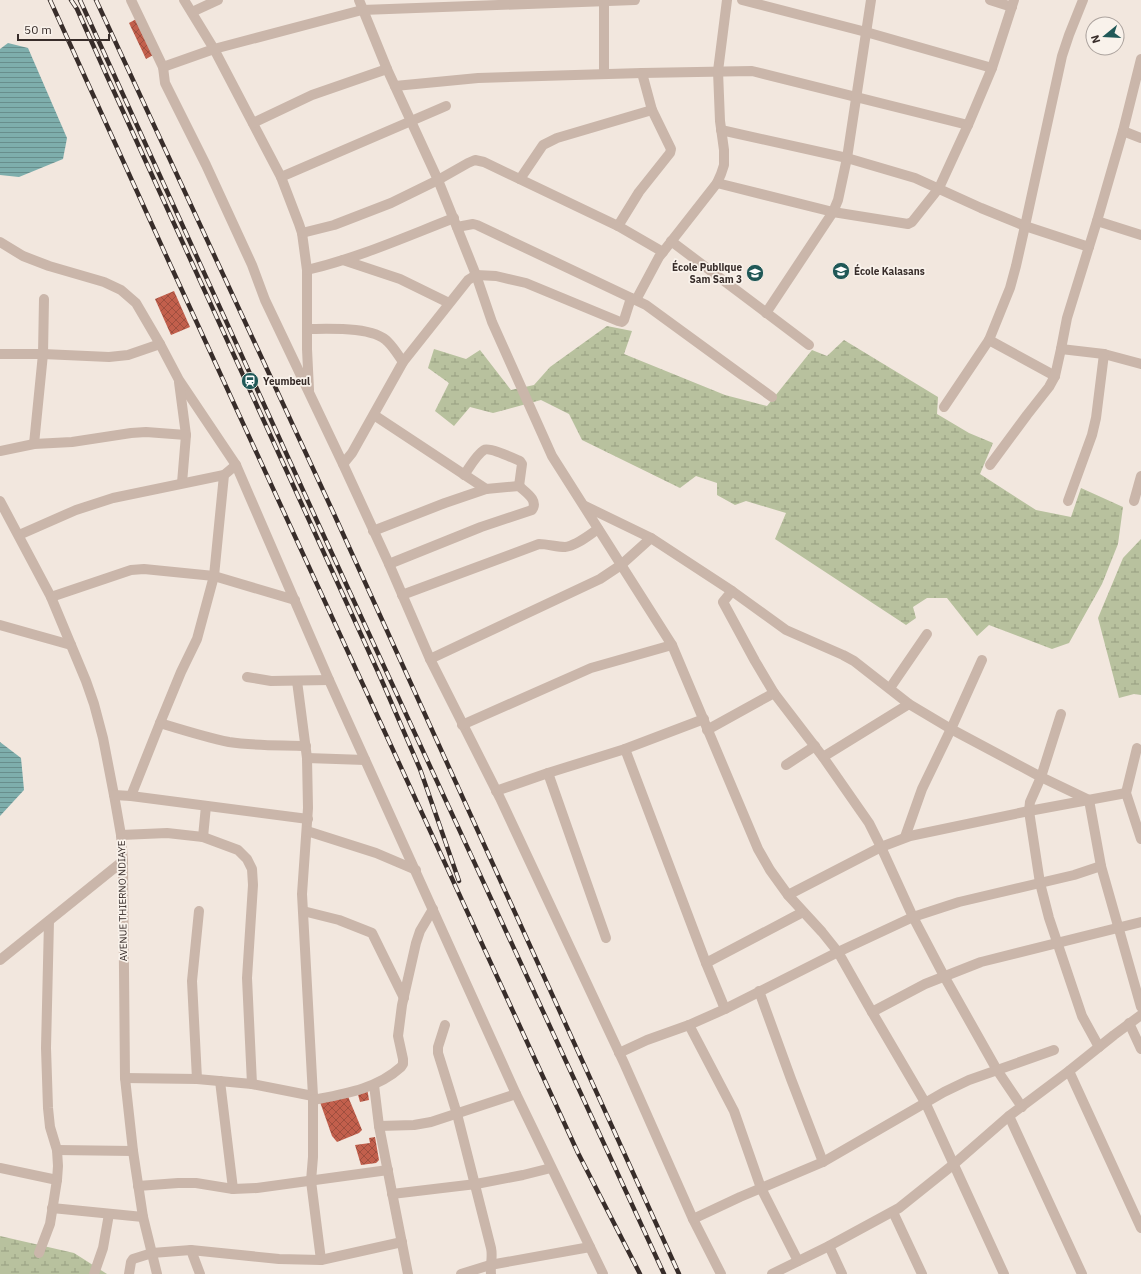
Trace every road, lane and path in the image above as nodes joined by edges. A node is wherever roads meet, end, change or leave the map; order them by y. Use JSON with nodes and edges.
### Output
{"nodes":[{"id":1,"x":131,"y":0,"type":"edge"},
{"id":2,"x":184,"y":0,"type":"edge"},
{"id":3,"x":218,"y":0,"type":"edge"},
{"id":4,"x":358,"y":0,"type":"edge"},
{"id":5,"x":636,"y":0,"type":"edge"},
{"id":6,"x":727,"y":0,"type":"edge"},
{"id":7,"x":742,"y":0,"type":"edge"},
{"id":8,"x":871,"y":0,"type":"edge"},
{"id":9,"x":990,"y":0,"type":"edge"},
{"id":10,"x":1083,"y":0,"type":"edge"},
{"id":11,"x":604,"y":1,"type":"edge"},
{"id":12,"x":1013,"y":4,"type":"edge"},
{"id":13,"x":401,"y":5,"type":"edge"},
{"id":14,"x":362,"y":10,"type":"junction"},
{"id":15,"x":192,"y":12,"type":"junction"},
{"id":16,"x":866,"y":32,"type":"junction"},
{"id":17,"x":214,"y":50,"type":"junction"},
{"id":18,"x":1141,"y":59,"type":"edge"},
{"id":19,"x":163,"y":67,"type":"junction"},
{"id":20,"x":992,"y":68,"type":"junction"},
{"id":21,"x":386,"y":69,"type":"junction"},
{"id":22,"x":718,"y":71,"type":"junction"},
{"id":23,"x":642,"y":73,"type":"junction"},
{"id":24,"x":604,"y":74,"type":"junction"},
{"id":25,"x":395,"y":86,"type":"junction"},
{"id":26,"x":856,"y":97,"type":"junction"},
{"id":27,"x":446,"y":106,"type":"dead end"},
{"id":28,"x":652,"y":110,"type":"junction"},
{"id":29,"x":411,"y":122,"type":"junction"},
{"id":30,"x":253,"y":123,"type":"junction"},
{"id":31,"x":968,"y":125,"type":"junction"},
{"id":32,"x":721,"y":130,"type":"junction"},
{"id":33,"x":1123,"y":131,"type":"junction"},
{"id":34,"x":1141,"y":138,"type":"edge"},
{"id":35,"x":847,"y":158,"type":"junction"},
{"id":36,"x":281,"y":177,"type":"junction"},
{"id":37,"x":520,"y":179,"type":"junction"},
{"id":38,"x":438,"y":180,"type":"junction"},
{"id":39,"x":717,"y":183,"type":"junction"},
{"id":40,"x":939,"y":188,"type":"junction"},
{"id":41,"x":833,"y":212,"type":"junction"},
{"id":42,"x":1097,"y":221,"type":"junction"},
{"id":43,"x":455,"y":223,"type":"junction"},
{"id":44,"x":618,"y":226,"type":"junction"},
{"id":45,"x":1025,"y":226,"type":"junction"},
{"id":46,"x":302,"y":233,"type":"junction"},
{"id":47,"x":1141,"y":235,"type":"edge"},
{"id":48,"x":671,"y":241,"type":"junction"},
{"id":49,"x":0,"y":242,"type":"edge"},
{"id":50,"x":1089,"y":247,"type":"junction"},
{"id":51,"x":663,"y":252,"type":"junction"},
{"id":52,"x":344,"y":260,"type":"junction"},
{"id":53,"x":307,"y":270,"type":"junction"},
{"id":54,"x":476,"y":275,"type":"junction"},
{"id":55,"x":44,"y":299,"type":"dead end"},
{"id":56,"x":634,"y":299,"type":"junction"},
{"id":57,"x":449,"y":303,"type":"junction"},
{"id":58,"x":766,"y":313,"type":"junction"},
{"id":59,"x":307,"y":329,"type":"junction"},
{"id":60,"x":989,"y":340,"type":"junction"},
{"id":61,"x":160,"y":344,"type":"junction"},
{"id":62,"x":809,"y":345,"type":"dead end"},
{"id":63,"x":1061,"y":349,"type":"junction"},
{"id":64,"x":0,"y":352,"type":"edge"},
{"id":65,"x":43,"y":354,"type":"junction"},
{"id":66,"x":1104,"y":354,"type":"junction"},
{"id":67,"x":403,"y":362,"type":"junction"},
{"id":68,"x":1141,"y":364,"type":"edge"},
{"id":69,"x":1055,"y":376,"type":"junction"},
{"id":70,"x":179,"y":380,"type":"junction"},
{"id":71,"x":310,"y":396,"type":"junction"},
{"id":72,"x":772,"y":397,"type":"dead end"},
{"id":73,"x":944,"y":407,"type":"dead end"},
{"id":74,"x":374,"y":415,"type":"junction"},
{"id":75,"x":186,"y":435,"type":"junction"},
{"id":76,"x":34,"y":444,"type":"junction"},
{"id":77,"x":0,"y":452,"type":"edge"},
{"id":78,"x":343,"y":464,"type":"junction"},
{"id":79,"x":236,"y":465,"type":"junction"},
{"id":80,"x":990,"y":466,"type":"dead end"},
{"id":81,"x":224,"y":475,"type":"junction"},
{"id":82,"x":464,"y":475,"type":"junction"},
{"id":83,"x":1141,"y":476,"type":"edge"},
{"id":84,"x":182,"y":483,"type":"junction"},
{"id":85,"x":519,"y":486,"type":"junction"},
{"id":86,"x":486,"y":489,"type":"junction"},
{"id":87,"x":0,"y":501,"type":"edge"},
{"id":88,"x":1068,"y":501,"type":"dead end"},
{"id":89,"x":1134,"y":501,"type":"dead end"},
{"id":90,"x":585,"y":506,"type":"junction"},
{"id":91,"x":598,"y":528,"type":"junction"},
{"id":92,"x":373,"y":531,"type":"junction"},
{"id":93,"x":19,"y":535,"type":"junction"},
{"id":94,"x":651,"y":538,"type":"junction"},
{"id":95,"x":389,"y":564,"type":"junction"},
{"id":96,"x":621,"y":565,"type":"junction"},
{"id":97,"x":214,"y":576,"type":"junction"},
{"id":98,"x":732,"y":590,"type":"junction"},
{"id":99,"x":402,"y":595,"type":"junction"},
{"id":100,"x":51,"y":597,"type":"junction"},
{"id":101,"x":295,"y":600,"type":"junction"},
{"id":102,"x":0,"y":625,"type":"edge"},
{"id":103,"x":927,"y":634,"type":"dead end"},
{"id":104,"x":71,"y":645,"type":"junction"},
{"id":105,"x":672,"y":645,"type":"junction"},
{"id":106,"x":430,"y":659,"type":"junction"},
{"id":107,"x":982,"y":660,"type":"dead end"},
{"id":108,"x":247,"y":678,"type":"dead end"},
{"id":109,"x":329,"y":680,"type":"junction"},
{"id":110,"x":296,"y":681,"type":"junction"},
{"id":111,"x":890,"y":688,"type":"junction"},
{"id":112,"x":774,"y":693,"type":"junction"},
{"id":113,"x":909,"y":704,"type":"junction"},
{"id":114,"x":1061,"y":714,"type":"dead end"},
{"id":115,"x":704,"y":719,"type":"junction"},
{"id":116,"x":160,"y":723,"type":"junction"},
{"id":117,"x":462,"y":725,"type":"junction"},
{"id":118,"x":951,"y":729,"type":"junction"},
{"id":119,"x":707,"y":730,"type":"junction"},
{"id":120,"x":306,"y":746,"type":"junction"},
{"id":121,"x":815,"y":746,"type":"junction"},
{"id":122,"x":1136,"y":748,"type":"dead end"},
{"id":123,"x":625,"y":749,"type":"junction"},
{"id":124,"x":823,"y":756,"type":"junction"},
{"id":125,"x":308,"y":758,"type":"junction"},
{"id":126,"x":365,"y":760,"type":"junction"},
{"id":127,"x":786,"y":765,"type":"dead end"},
{"id":128,"x":548,"y":773,"type":"junction"},
{"id":129,"x":1041,"y":777,"type":"junction"},
{"id":130,"x":496,"y":791,"type":"junction"},
{"id":131,"x":1126,"y":793,"type":"junction"},
{"id":132,"x":114,"y":796,"type":"junction"},
{"id":133,"x":131,"y":796,"type":"junction"},
{"id":134,"x":1089,"y":800,"type":"junction"},
{"id":135,"x":206,"y":806,"type":"junction"},
{"id":136,"x":1028,"y":811,"type":"junction"},
{"id":137,"x":308,"y":819,"type":"junction"},
{"id":138,"x":307,"y":831,"type":"junction"},
{"id":139,"x":121,"y":835,"type":"junction"},
{"id":140,"x":204,"y":837,"type":"junction"},
{"id":141,"x":905,"y":837,"type":"junction"},
{"id":142,"x":1141,"y":840,"type":"edge"},
{"id":143,"x":881,"y":847,"type":"junction"},
{"id":144,"x":123,"y":861,"type":"junction"},
{"id":145,"x":1101,"y":866,"type":"junction"},
{"id":146,"x":416,"y":870,"type":"junction"},
{"id":147,"x":1040,"y":883,"type":"junction"},
{"id":148,"x":788,"y":895,"type":"junction"},
{"id":149,"x":433,"y":909,"type":"junction"},
{"id":150,"x":199,"y":911,"type":"dead end"},
{"id":151,"x":303,"y":911,"type":"junction"},
{"id":152,"x":803,"y":912,"type":"junction"},
{"id":153,"x":913,"y":917,"type":"junction"},
{"id":154,"x":49,"y":921,"type":"junction"},
{"id":155,"x":1141,"y":922,"type":"edge"},
{"id":156,"x":1118,"y":929,"type":"junction"},
{"id":157,"x":606,"y":938,"type":"dead end"},
{"id":158,"x":1057,"y":944,"type":"junction"},
{"id":159,"x":838,"y":952,"type":"junction"},
{"id":160,"x":0,"y":960,"type":"edge"},
{"id":161,"x":706,"y":963,"type":"junction"},
{"id":162,"x":944,"y":976,"type":"junction"},
{"id":163,"x":760,"y":991,"type":"junction"},
{"id":164,"x":404,"y":998,"type":"junction"},
{"id":165,"x":1141,"y":1007,"type":"edge"},
{"id":166,"x":725,"y":1009,"type":"junction"},
{"id":167,"x":872,"y":1012,"type":"junction"},
{"id":168,"x":1141,"y":1015,"type":"edge"},
{"id":169,"x":1129,"y":1023,"type":"junction"},
{"id":170,"x":444,"y":1025,"type":"dead end"},
{"id":171,"x":689,"y":1025,"type":"junction"},
{"id":172,"x":1099,"y":1047,"type":"junction"},
{"id":173,"x":1141,"y":1049,"type":"edge"},
{"id":174,"x":1054,"y":1050,"type":"dead end"},
{"id":175,"x":619,"y":1053,"type":"junction"},
{"id":176,"x":997,"y":1070,"type":"junction"},
{"id":177,"x":1069,"y":1071,"type":"junction"},
{"id":178,"x":125,"y":1078,"type":"junction"},
{"id":179,"x":196,"y":1079,"type":"junction"},
{"id":180,"x":220,"y":1081,"type":"junction"},
{"id":181,"x":252,"y":1084,"type":"junction"},
{"id":182,"x":374,"y":1085,"type":"junction"},
{"id":183,"x":516,"y":1094,"type":"junction"},
{"id":184,"x":313,"y":1098,"type":"junction"},
{"id":185,"x":926,"y":1104,"type":"junction"},
{"id":186,"x":1022,"y":1106,"type":"junction"},
{"id":187,"x":457,"y":1114,"type":"junction"},
{"id":188,"x":1009,"y":1116,"type":"junction"},
{"id":189,"x":379,"y":1126,"type":"junction"},
{"id":190,"x":57,"y":1150,"type":"junction"},
{"id":191,"x":133,"y":1151,"type":"junction"},
{"id":192,"x":823,"y":1162,"type":"junction"},
{"id":193,"x":954,"y":1164,"type":"junction"},
{"id":194,"x":0,"y":1168,"type":"edge"},
{"id":195,"x":551,"y":1168,"type":"junction"},
{"id":196,"x":388,"y":1170,"type":"junction"},
{"id":197,"x":57,"y":1180,"type":"junction"},
{"id":198,"x":311,"y":1181,"type":"junction"},
{"id":199,"x":476,"y":1184,"type":"junction"},
{"id":200,"x":138,"y":1186,"type":"junction"},
{"id":201,"x":233,"y":1188,"type":"junction"},
{"id":202,"x":760,"y":1188,"type":"junction"},
{"id":203,"x":392,"y":1194,"type":"junction"},
{"id":204,"x":52,"y":1208,"type":"junction"},
{"id":205,"x":893,"y":1212,"type":"junction"},
{"id":206,"x":108,"y":1214,"type":"junction"},
{"id":207,"x":143,"y":1217,"type":"junction"},
{"id":208,"x":694,"y":1219,"type":"junction"},
{"id":209,"x":1141,"y":1228,"type":"edge"},
{"id":210,"x":402,"y":1242,"type":"junction"},
{"id":211,"x":829,"y":1246,"type":"junction"},
{"id":212,"x":590,"y":1247,"type":"junction"},
{"id":213,"x":191,"y":1250,"type":"junction"},
{"id":214,"x":152,"y":1253,"type":"junction"},
{"id":215,"x":39,"y":1254,"type":"dead end"},
{"id":216,"x":321,"y":1260,"type":"junction"},
{"id":217,"x":798,"y":1261,"type":"junction"},
{"id":218,"x":491,"y":1270,"type":"edge"},
{"id":219,"x":94,"y":1274,"type":"edge"},
{"id":220,"x":129,"y":1274,"type":"edge"},
{"id":221,"x":158,"y":1274,"type":"edge"},
{"id":222,"x":200,"y":1274,"type":"edge"},
{"id":223,"x":408,"y":1274,"type":"edge"},
{"id":224,"x":460,"y":1274,"type":"edge"},
{"id":225,"x":603,"y":1274,"type":"edge"},
{"id":226,"x":721,"y":1274,"type":"edge"},
{"id":227,"x":772,"y":1274,"type":"edge"},
{"id":228,"x":842,"y":1274,"type":"edge"},
{"id":229,"x":922,"y":1274,"type":"edge"},
{"id":230,"x":1004,"y":1274,"type":"edge"},
{"id":231,"x":1082,"y":1274,"type":"edge"}],
"edges":[{"from":1,"to":19,"type":"street"},
{"from":2,"to":15,"type":"street"},
{"from":3,"to":15,"type":"street"},
{"from":4,"to":14,"type":"street"},
{"from":5,"to":11,"type":"street"},
{"from":6,"to":22,"type":"street"},
{"from":7,"to":16,"type":"street"},
{"from":8,"to":16,"type":"street"},
{"from":9,"to":12,"type":"street"},
{"from":10,"to":45,"type":"street"},
{"from":11,"to":13,"type":"street"},
{"from":11,"to":24,"type":"street"},
{"from":12,"to":20,"type":"street"},
{"from":13,"to":14,"type":"street"},
{"from":14,"to":17,"type":"street"},
{"from":14,"to":21,"type":"street"},
{"from":15,"to":17,"type":"street"},
{"from":16,"to":20,"type":"street"},
{"from":16,"to":26,"type":"street"},
{"from":17,"to":19,"type":"street"},
{"from":17,"to":30,"type":"street"},
{"from":18,"to":33,"type":"street"},
{"from":19,"to":71,"type":"street"},
{"from":20,"to":31,"type":"street"},
{"from":21,"to":25,"type":"street"},
{"from":21,"to":30,"type":"street"},
{"from":22,"to":23,"type":"street"},
{"from":22,"to":26,"type":"street"},
{"from":22,"to":32,"type":"street"},
{"from":23,"to":24,"type":"street"},
{"from":23,"to":28,"type":"street"},
{"from":24,"to":25,"type":"street"},
{"from":25,"to":29,"type":"street"},
{"from":26,"to":31,"type":"street"},
{"from":26,"to":35,"type":"street"},
{"from":27,"to":29,"type":"street"},
{"from":28,"to":37,"type":"street"},
{"from":28,"to":44,"type":"street"},
{"from":29,"to":36,"type":"street"},
{"from":29,"to":38,"type":"street"},
{"from":30,"to":36,"type":"street"},
{"from":31,"to":40,"type":"street"},
{"from":32,"to":35,"type":"street"},
{"from":32,"to":39,"type":"street"},
{"from":33,"to":34,"type":"street"},
{"from":33,"to":42,"type":"street"},
{"from":35,"to":40,"type":"street"},
{"from":35,"to":41,"type":"street"},
{"from":36,"to":46,"type":"street"},
{"from":37,"to":38,"type":"street"},
{"from":37,"to":44,"type":"street"},
{"from":38,"to":43,"type":"street"},
{"from":38,"to":46,"type":"street"},
{"from":39,"to":41,"type":"street"},
{"from":39,"to":48,"type":"street"},
{"from":40,"to":41,"type":"street"},
{"from":40,"to":45,"type":"street"},
{"from":41,"to":58,"type":"street"},
{"from":42,"to":47,"type":"street"},
{"from":42,"to":50,"type":"street"},
{"from":43,"to":52,"type":"street"},
{"from":43,"to":54,"type":"street"},
{"from":43,"to":56,"type":"street"},
{"from":44,"to":51,"type":"street"},
{"from":45,"to":50,"type":"street"},
{"from":45,"to":60,"type":"street"},
{"from":46,"to":53,"type":"street"},
{"from":48,"to":51,"type":"street"},
{"from":48,"to":58,"type":"street"},
{"from":49,"to":61,"type":"street"},
{"from":50,"to":63,"type":"street"},
{"from":51,"to":56,"type":"street"},
{"from":52,"to":53,"type":"street"},
{"from":52,"to":57,"type":"street"},
{"from":53,"to":59,"type":"street"},
{"from":54,"to":56,"type":"street"},
{"from":54,"to":57,"type":"street"},
{"from":54,"to":90,"type":"street"},
{"from":55,"to":65,"type":"street"},
{"from":56,"to":72,"type":"street"},
{"from":57,"to":67,"type":"street"},
{"from":58,"to":62,"type":"street"},
{"from":59,"to":67,"type":"street"},
{"from":59,"to":71,"type":"street"},
{"from":60,"to":69,"type":"street"},
{"from":60,"to":73,"type":"street"},
{"from":61,"to":65,"type":"street"},
{"from":61,"to":70,"type":"street"},
{"from":63,"to":66,"type":"street"},
{"from":63,"to":69,"type":"street"},
{"from":64,"to":65,"type":"street"},
{"from":65,"to":76,"type":"street"},
{"from":66,"to":68,"type":"street"},
{"from":66,"to":88,"type":"street"},
{"from":67,"to":74,"type":"street"},
{"from":69,"to":80,"type":"street"},
{"from":70,"to":75,"type":"street"},
{"from":70,"to":79,"type":"street"},
{"from":71,"to":78,"type":"street"},
{"from":74,"to":78,"type":"street"},
{"from":74,"to":82,"type":"street"},
{"from":75,"to":76,"type":"street"},
{"from":75,"to":84,"type":"street"},
{"from":76,"to":77,"type":"street"},
{"from":78,"to":92,"type":"street"},
{"from":79,"to":81,"type":"street"},
{"from":79,"to":101,"type":"street"},
{"from":81,"to":84,"type":"street"},
{"from":81,"to":97,"type":"street"},
{"from":82,"to":85,"type":"street"},
{"from":82,"to":86,"type":"street"},
{"from":83,"to":89,"type":"street"},
{"from":84,"to":93,"type":"street"},
{"from":85,"to":86,"type":"street"},
{"from":85,"to":95,"type":"street"},
{"from":86,"to":92,"type":"street"},
{"from":87,"to":93,"type":"street","name":"AVENUE THIERNO NDIAYE"},
{"from":90,"to":91,"type":"street"},
{"from":90,"to":94,"type":"street"},
{"from":91,"to":96,"type":"street"},
{"from":91,"to":99,"type":"street"},
{"from":92,"to":95,"type":"street"},
{"from":93,"to":100,"type":"street","name":"AVENUE THIERNO NDIAYE"},
{"from":94,"to":96,"type":"street"},
{"from":94,"to":98,"type":"street"},
{"from":95,"to":99,"type":"street"},
{"from":96,"to":105,"type":"street"},
{"from":96,"to":106,"type":"street"},
{"from":97,"to":100,"type":"street"},
{"from":97,"to":101,"type":"street"},
{"from":97,"to":116,"type":"street"},
{"from":98,"to":111,"type":"street"},
{"from":98,"to":112,"type":"street"},
{"from":99,"to":106,"type":"street"},
{"from":100,"to":104,"type":"street","name":"AVENUE THIERNO NDIAYE"},
{"from":101,"to":109,"type":"street"},
{"from":102,"to":104,"type":"street"},
{"from":103,"to":111,"type":"street"},
{"from":104,"to":132,"type":"street","name":"AVENUE THIERNO NDIAYE"},
{"from":105,"to":115,"type":"street"},
{"from":105,"to":117,"type":"street"},
{"from":106,"to":117,"type":"street"},
{"from":107,"to":118,"type":"street"},
{"from":108,"to":110,"type":"street"},
{"from":109,"to":110,"type":"street"},
{"from":109,"to":126,"type":"street"},
{"from":110,"to":120,"type":"street"},
{"from":111,"to":113,"type":"street"},
{"from":112,"to":119,"type":"street"},
{"from":112,"to":121,"type":"street"},
{"from":113,"to":118,"type":"street"},
{"from":113,"to":124,"type":"street"},
{"from":114,"to":129,"type":"street"},
{"from":115,"to":119,"type":"street"},
{"from":115,"to":123,"type":"street"},
{"from":116,"to":120,"type":"street"},
{"from":116,"to":133,"type":"street"},
{"from":117,"to":130,"type":"street"},
{"from":118,"to":129,"type":"street"},
{"from":118,"to":141,"type":"street"},
{"from":119,"to":148,"type":"street"},
{"from":120,"to":125,"type":"street"},
{"from":121,"to":124,"type":"street"},
{"from":121,"to":127,"type":"street"},
{"from":122,"to":131,"type":"street"},
{"from":123,"to":128,"type":"street"},
{"from":123,"to":161,"type":"street"},
{"from":124,"to":143,"type":"street"},
{"from":125,"to":126,"type":"street"},
{"from":125,"to":137,"type":"street"},
{"from":126,"to":146,"type":"street"},
{"from":128,"to":130,"type":"street"},
{"from":128,"to":157,"type":"street"},
{"from":129,"to":134,"type":"street"},
{"from":129,"to":136,"type":"street"},
{"from":130,"to":175,"type":"street"},
{"from":131,"to":134,"type":"street"},
{"from":131,"to":142,"type":"street"},
{"from":132,"to":133,"type":"street"},
{"from":132,"to":139,"type":"street","name":"AVENUE THIERNO NDIAYE"},
{"from":133,"to":135,"type":"street"},
{"from":134,"to":136,"type":"street"},
{"from":134,"to":145,"type":"street"},
{"from":135,"to":137,"type":"street"},
{"from":135,"to":140,"type":"street"},
{"from":136,"to":141,"type":"street"},
{"from":136,"to":147,"type":"street"},
{"from":137,"to":138,"type":"street"},
{"from":138,"to":146,"type":"street"},
{"from":138,"to":151,"type":"street"},
{"from":139,"to":140,"type":"street"},
{"from":139,"to":144,"type":"street","name":"AVENUE THIERNO NDIAYE"},
{"from":140,"to":181,"type":"street"},
{"from":141,"to":143,"type":"street"},
{"from":143,"to":148,"type":"street"},
{"from":143,"to":153,"type":"street"},
{"from":144,"to":154,"type":"street"},
{"from":144,"to":178,"type":"street","name":"AVENUE THIERNO NDIAYE"},
{"from":145,"to":147,"type":"street"},
{"from":145,"to":156,"type":"street"},
{"from":146,"to":149,"type":"street"},
{"from":147,"to":153,"type":"street"},
{"from":147,"to":158,"type":"street"},
{"from":148,"to":152,"type":"street"},
{"from":149,"to":164,"type":"street"},
{"from":149,"to":183,"type":"street"},
{"from":150,"to":179,"type":"street"},
{"from":151,"to":164,"type":"street"},
{"from":151,"to":184,"type":"street"},
{"from":152,"to":159,"type":"street"},
{"from":152,"to":161,"type":"street"},
{"from":153,"to":159,"type":"street"},
{"from":153,"to":162,"type":"street"},
{"from":154,"to":160,"type":"street"},
{"from":154,"to":190,"type":"street"},
{"from":155,"to":156,"type":"street"},
{"from":156,"to":158,"type":"street"},
{"from":156,"to":165,"type":"street"},
{"from":158,"to":162,"type":"street"},
{"from":158,"to":172,"type":"street"},
{"from":159,"to":163,"type":"street"},
{"from":159,"to":167,"type":"street"},
{"from":161,"to":166,"type":"street"},
{"from":162,"to":167,"type":"street"},
{"from":162,"to":176,"type":"street"},
{"from":163,"to":166,"type":"street"},
{"from":163,"to":192,"type":"street"},
{"from":164,"to":182,"type":"street"},
{"from":166,"to":171,"type":"street"},
{"from":167,"to":185,"type":"street"},
{"from":168,"to":169,"type":"street"},
{"from":169,"to":172,"type":"street"},
{"from":169,"to":173,"type":"street"},
{"from":170,"to":187,"type":"street"},
{"from":171,"to":175,"type":"street"},
{"from":171,"to":202,"type":"street"},
{"from":172,"to":177,"type":"street"},
{"from":174,"to":176,"type":"street"},
{"from":175,"to":208,"type":"street"},
{"from":176,"to":185,"type":"street"},
{"from":176,"to":186,"type":"street"},
{"from":177,"to":186,"type":"street"},
{"from":177,"to":209,"type":"street"},
{"from":178,"to":179,"type":"street"},
{"from":178,"to":191,"type":"street","name":"AVENUE THIERNO NDIAYE"},
{"from":179,"to":180,"type":"street"},
{"from":180,"to":181,"type":"street"},
{"from":180,"to":201,"type":"street"},
{"from":181,"to":184,"type":"street"},
{"from":182,"to":184,"type":"street"},
{"from":182,"to":189,"type":"street"},
{"from":183,"to":187,"type":"street"},
{"from":183,"to":195,"type":"street"},
{"from":184,"to":198,"type":"street"},
{"from":185,"to":192,"type":"street"},
{"from":185,"to":193,"type":"street"},
{"from":186,"to":188,"type":"street"},
{"from":187,"to":189,"type":"street"},
{"from":187,"to":199,"type":"street"},
{"from":188,"to":193,"type":"street"},
{"from":188,"to":231,"type":"street"},
{"from":189,"to":196,"type":"street"},
{"from":190,"to":191,"type":"street"},
{"from":190,"to":197,"type":"street"},
{"from":191,"to":200,"type":"street","name":"AVENUE THIERNO NDIAYE"},
{"from":192,"to":202,"type":"street"},
{"from":193,"to":205,"type":"street"},
{"from":193,"to":230,"type":"street"},
{"from":194,"to":197,"type":"street"},
{"from":195,"to":199,"type":"street"},
{"from":195,"to":212,"type":"street"},
{"from":196,"to":198,"type":"street"},
{"from":196,"to":203,"type":"street"},
{"from":197,"to":204,"type":"street"},
{"from":198,"to":201,"type":"street"},
{"from":198,"to":216,"type":"street"},
{"from":199,"to":203,"type":"street"},
{"from":199,"to":218,"type":"street"},
{"from":200,"to":201,"type":"street"},
{"from":200,"to":207,"type":"street","name":"AVENUE THIERNO NDIAYE"},
{"from":202,"to":208,"type":"street"},
{"from":202,"to":217,"type":"street"},
{"from":203,"to":210,"type":"street"},
{"from":204,"to":206,"type":"street"},
{"from":204,"to":215,"type":"street"},
{"from":205,"to":211,"type":"street"},
{"from":205,"to":229,"type":"street"},
{"from":206,"to":207,"type":"street"},
{"from":206,"to":219,"type":"street"},
{"from":207,"to":214,"type":"street","name":"AVENUE THIERNO NDIAYE"},
{"from":208,"to":226,"type":"street"},
{"from":210,"to":216,"type":"street"},
{"from":210,"to":223,"type":"street"},
{"from":211,"to":217,"type":"street"},
{"from":211,"to":228,"type":"street"},
{"from":212,"to":218,"type":"street"},
{"from":212,"to":225,"type":"street"},
{"from":213,"to":214,"type":"street"},
{"from":213,"to":216,"type":"street"},
{"from":213,"to":222,"type":"street"},
{"from":214,"to":220,"type":"street"},
{"from":214,"to":221,"type":"street","name":"AVENUE THIERNO NDIAYE"},
{"from":217,"to":227,"type":"street"},
{"from":218,"to":224,"type":"street"}]}
